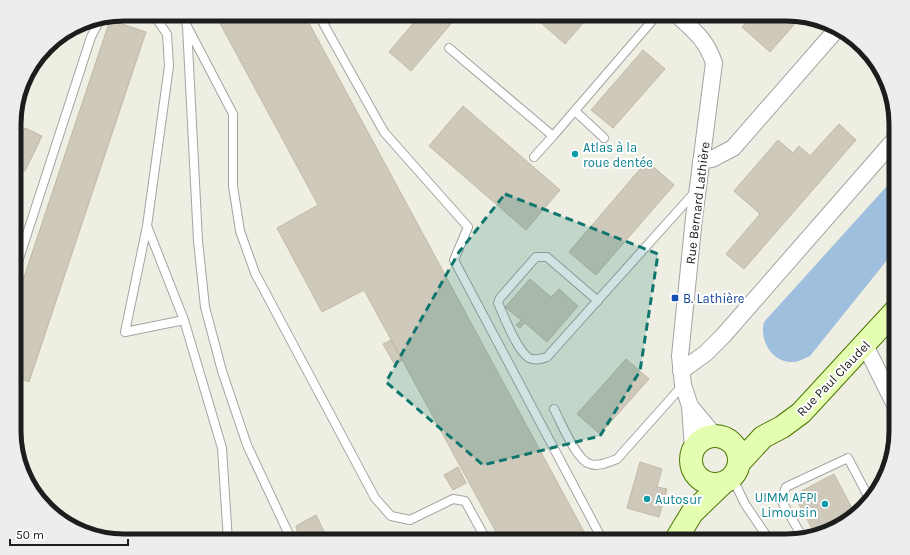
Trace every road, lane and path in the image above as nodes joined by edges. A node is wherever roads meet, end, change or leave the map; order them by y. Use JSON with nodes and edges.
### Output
{"nodes":[{"id":1,"x":158,"y":21,"type":"edge"},
{"id":2,"x":185,"y":21,"type":"edge"},
{"id":3,"x":322,"y":21,"type":"edge"},
{"id":4,"x":652,"y":21,"type":"edge"},
{"id":5,"x":684,"y":21,"type":"edge"},
{"id":6,"x":98,"y":24,"type":"edge"},
{"id":7,"x":187,"y":26,"type":"junction"},
{"id":8,"x":834,"y":33,"type":"edge"},
{"id":9,"x":449,"y":48,"type":"dead end"},
{"id":10,"x":575,"y":111,"type":"junction"},
{"id":11,"x":553,"y":136,"type":"junction"},
{"id":12,"x":604,"y":138,"type":"dead end"},
{"id":13,"x":889,"y":146,"type":"edge"},
{"id":14,"x":534,"y":157,"type":"dead end"},
{"id":15,"x":701,"y":161,"type":"junction"},
{"id":16,"x":698,"y":190,"type":"junction"},
{"id":17,"x":147,"y":226,"type":"junction"},
{"id":18,"x":21,"y":253,"type":"edge"},
{"id":19,"x":598,"y":301,"type":"junction"},
{"id":20,"x":889,"y":318,"type":"edge"},
{"id":21,"x":184,"y":320,"type":"junction"},
{"id":22,"x":865,"y":345,"type":"junction"},
{"id":23,"x":682,"y":378,"type":"junction"},
{"id":24,"x":889,"y":393,"type":"edge"},
{"id":25,"x":690,"y":406,"type":"junction"},
{"id":26,"x":554,"y":409,"type":"dead end"},
{"id":27,"x":763,"y":437,"type":"junction"},
{"id":28,"x":721,"y":438,"type":"junction"},
{"id":29,"x":693,"y":449,"type":"junction"},
{"id":30,"x":694,"y":473,"type":"junction"},
{"id":31,"x":731,"y":475,"type":"junction"},
{"id":32,"x":867,"y":495,"type":"edge"},
{"id":33,"x":692,"y":513,"type":"junction"},
{"id":34,"x":800,"y":533,"type":"edge"},
{"id":35,"x":228,"y":534,"type":"edge"},
{"id":36,"x":289,"y":534,"type":"edge"},
{"id":37,"x":483,"y":534,"type":"edge"},
{"id":38,"x":599,"y":534,"type":"edge"},
{"id":39,"x":679,"y":534,"type":"edge"},
{"id":40,"x":765,"y":534,"type":"edge"}],
"edges":[{"from":1,"to":17,"type":"lane"},
{"from":2,"to":7,"type":"lane"},
{"from":3,"to":38,"type":"lane"},
{"from":4,"to":10,"type":"lane"},
{"from":5,"to":15,"type":"street","name":"Rue Bernard Lathière"},
{"from":6,"to":18,"type":"lane"},
{"from":7,"to":36,"type":"lane"},
{"from":7,"to":37,"type":"lane"},
{"from":8,"to":15,"type":"street"},
{"from":9,"to":11,"type":"lane"},
{"from":10,"to":11,"type":"lane"},
{"from":10,"to":12,"type":"lane"},
{"from":11,"to":14,"type":"lane"},
{"from":13,"to":23,"type":"street"},
{"from":15,"to":16,"type":"street","name":"Rue Bernard Lathière"},
{"from":16,"to":19,"type":"lane"},
{"from":16,"to":23,"type":"street","name":"Rue Bernard Lathière"},
{"from":17,"to":21,"type":"lane"},
{"from":17,"to":21,"type":"lane"},
{"from":19,"to":19,"type":"lane"},
{"from":20,"to":22,"type":"street","name":"Rue Paul Claudel"},
{"from":21,"to":35,"type":"lane"},
{"from":22,"to":24,"type":"street"},
{"from":22,"to":27,"type":"street","name":"Rue Paul Claudel"},
{"from":23,"to":25,"type":"street","name":"Rue Bernard Lathière"},
{"from":23,"to":26,"type":"lane"},
{"from":25,"to":28,"type":"street","name":"Rue Bernard Lathière"},
{"from":25,"to":29,"type":"street","name":"Rue Bernard Lathière"},
{"from":27,"to":28,"type":"street","name":"Rue Paul Claudel"},
{"from":27,"to":31,"type":"street","name":"Rue Paul Claudel"},
{"from":28,"to":29,"type":"street"},
{"from":28,"to":31,"type":"street"},
{"from":29,"to":30,"type":"street"},
{"from":30,"to":31,"type":"street"},
{"from":30,"to":33,"type":"street","name":"Rue Paul Claudel"},
{"from":31,"to":33,"type":"street","name":"Rue Paul Claudel"},
{"from":31,"to":40,"type":"lane"},
{"from":32,"to":34,"type":"lane"},
{"from":33,"to":39,"type":"street","name":"Rue Paul Claudel"}]}
